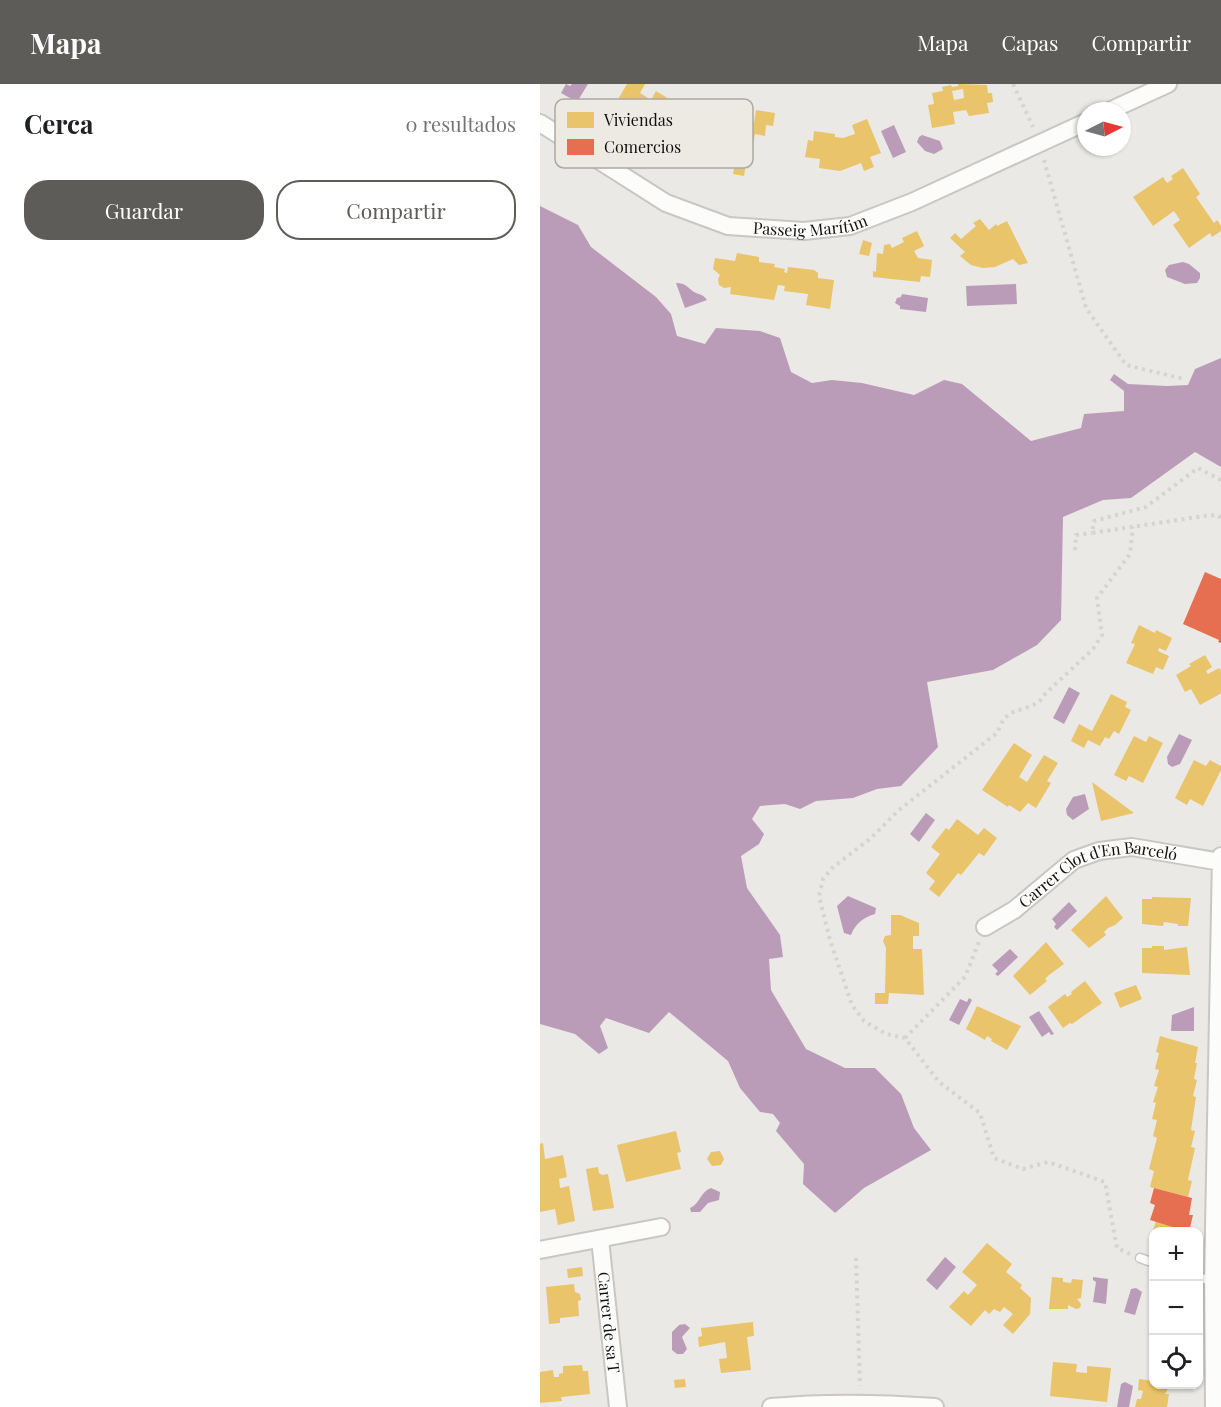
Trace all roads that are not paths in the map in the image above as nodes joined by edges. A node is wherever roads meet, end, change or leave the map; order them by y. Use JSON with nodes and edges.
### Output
{"nodes":[{"id":1,"x":1168,"y":84,"type":"edge"},
{"id":2,"x":1129,"y":102,"type":"edge"},
{"id":3,"x":540,"y":123,"type":"edge"},
{"id":4,"x":1077,"y":126,"type":"edge"},
{"id":5,"x":555,"y":133,"type":"edge"},
{"id":6,"x":611,"y":168,"type":"edge"},
{"id":7,"x":1221,"y":860,"type":"edge"},
{"id":8,"x":985,"y":927,"type":"road end"},
{"id":9,"x":1219,"y":1039,"type":"edge"},
{"id":10,"x":661,"y":1227,"type":"dead end"},
{"id":11,"x":600,"y":1239,"type":"junction"},
{"id":12,"x":540,"y":1250,"type":"edge"},
{"id":13,"x":1140,"y":1258,"type":"dead end"},
{"id":14,"x":1149,"y":1261,"type":"edge"},
{"id":15,"x":1211,"y":1281,"type":"edge"},
{"id":16,"x":618,"y":1407,"type":"edge"},
{"id":17,"x":771,"y":1407,"type":"edge"},
{"id":18,"x":935,"y":1407,"type":"edge"},
{"id":19,"x":1214,"y":1407,"type":"edge"}],
"edges":[{"from":1,"to":2,"type":"street"},
{"from":3,"to":5,"type":"street","name":"Passeig Marítim"},
{"from":4,"to":6,"type":"street","name":"Passeig Marítim"},
{"from":7,"to":8,"type":"street","name":"Carrer Clot d'En Barceló"},
{"from":7,"to":9,"type":"street"},
{"from":9,"to":15,"type":"street"},
{"from":10,"to":11,"type":"street"},
{"from":11,"to":12,"type":"street"},
{"from":11,"to":16,"type":"street","name":"Carrer de sa T"},
{"from":13,"to":14,"type":"lane"},
{"from":15,"to":19,"type":"street"},
{"from":17,"to":18,"type":"street"}]}
